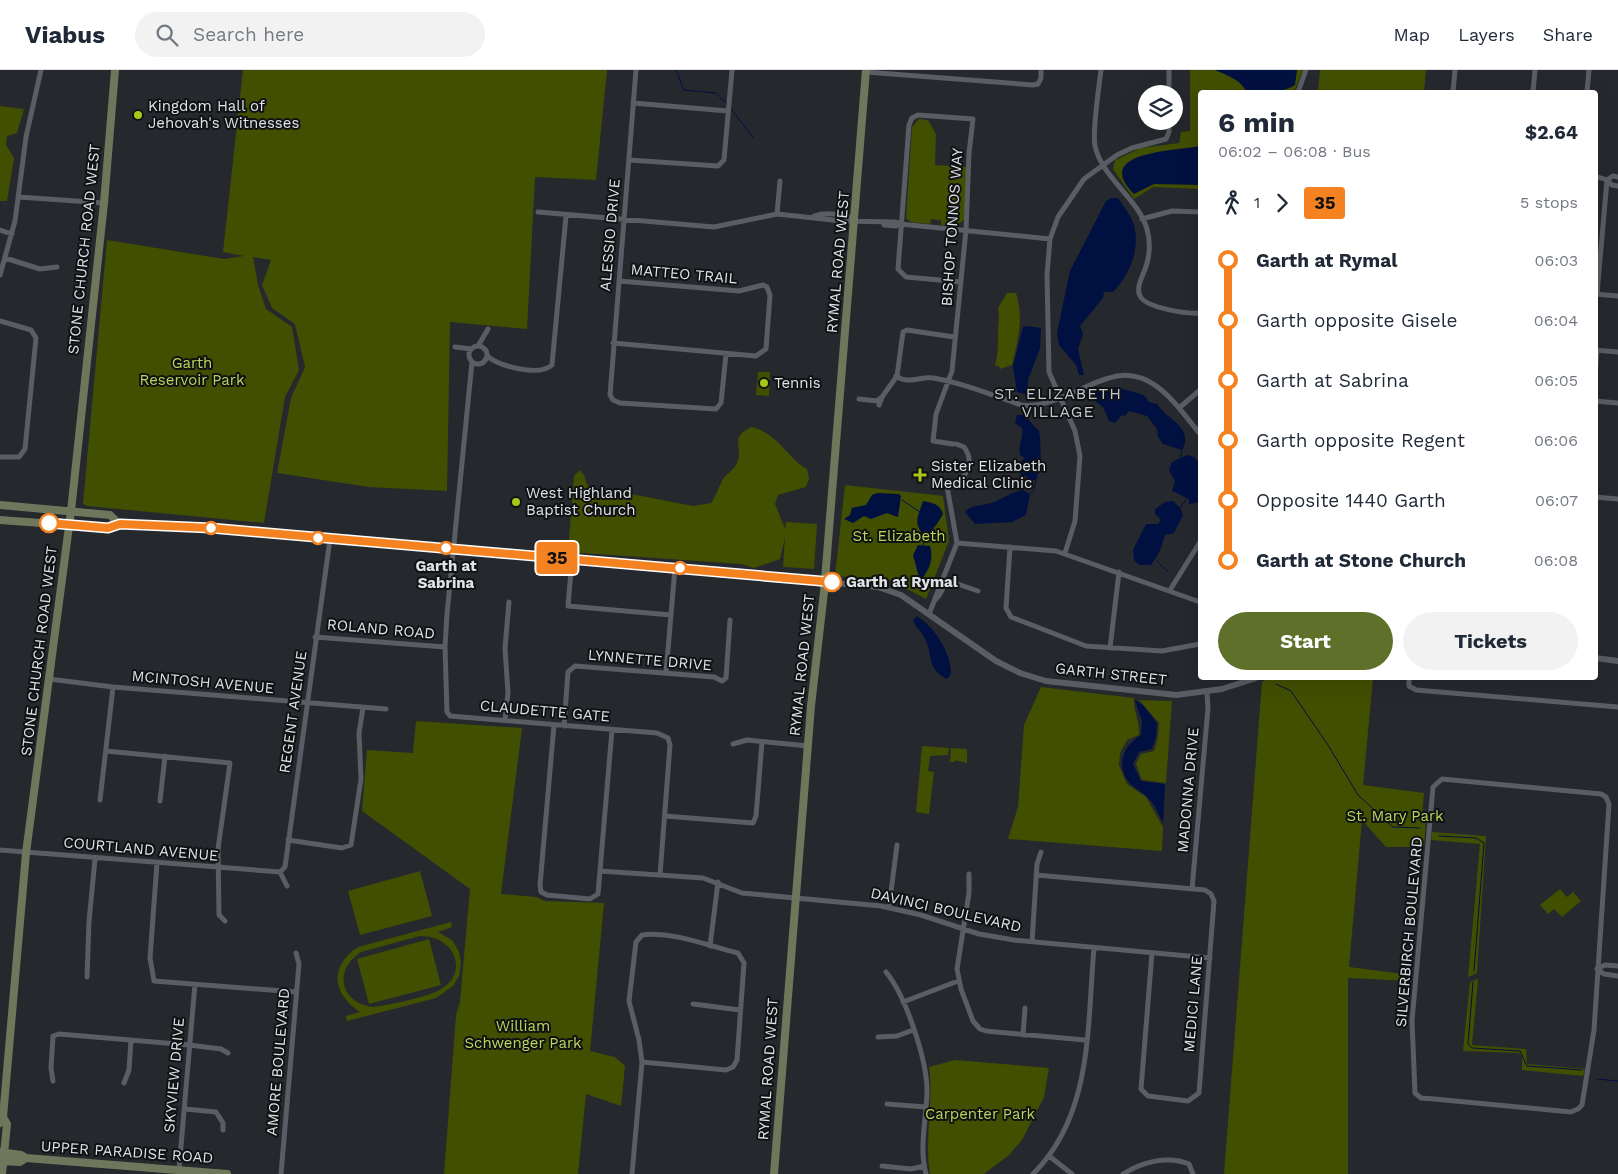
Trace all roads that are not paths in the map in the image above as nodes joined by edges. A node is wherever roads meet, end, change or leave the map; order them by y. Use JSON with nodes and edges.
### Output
{"nodes":[{"id":1,"x":41,"y":70,"type":"edge"},
{"id":2,"x":115,"y":70,"type":"edge"},
{"id":3,"x":636,"y":70,"type":"edge"},
{"id":4,"x":732,"y":70,"type":"edge"},
{"id":5,"x":1041,"y":70,"type":"edge"},
{"id":6,"x":1101,"y":70,"type":"edge"},
{"id":7,"x":1169,"y":70,"type":"edge"},
{"id":8,"x":1306,"y":70,"type":"edge"},
{"id":9,"x":1455,"y":70,"type":"edge"},
{"id":10,"x":1535,"y":70,"type":"edge"},
{"id":11,"x":1589,"y":70,"type":"edge"},
{"id":12,"x":866,"y":71,"type":"edge"},
{"id":13,"x":940,"y":73,"type":"edge"},
{"id":14,"x":1169,"y":85,"type":"edge"},
{"id":15,"x":1299,"y":90,"type":"edge"},
{"id":16,"x":1453,"y":90,"type":"edge"},
{"id":17,"x":1533,"y":90,"type":"edge"},
{"id":18,"x":1587,"y":90,"type":"edge"},
{"id":19,"x":633,"y":103,"type":"junction"},
{"id":20,"x":728,"y":111,"type":"junction"},
{"id":21,"x":1168,"y":130,"type":"edge"},
{"id":22,"x":629,"y":160,"type":"junction"},
{"id":23,"x":1103,"y":163,"type":"junction"},
{"id":24,"x":1598,"y":177,"type":"edge"},
{"id":25,"x":1618,"y":177,"type":"edge"},
{"id":26,"x":1607,"y":180,"type":"junction"},
{"id":27,"x":780,"y":181,"type":"dead end"},
{"id":28,"x":1618,"y":186,"type":"edge"},
{"id":29,"x":19,"y":197,"type":"junction"},
{"id":30,"x":104,"y":203,"type":"junction"},
{"id":31,"x":538,"y":212,"type":"dead end"},
{"id":32,"x":1198,"y":212,"type":"edge"},
{"id":33,"x":777,"y":214,"type":"junction"},
{"id":34,"x":566,"y":216,"type":"junction"},
{"id":35,"x":1142,"y":218,"type":"junction"},
{"id":36,"x":625,"y":219,"type":"junction"},
{"id":37,"x":855,"y":220,"type":"junction"},
{"id":38,"x":900,"y":224,"type":"junction"},
{"id":39,"x":0,"y":230,"type":"edge"},
{"id":40,"x":966,"y":230,"type":"junction"},
{"id":41,"x":12,"y":234,"type":"junction"},
{"id":42,"x":1050,"y":239,"type":"junction"},
{"id":43,"x":5,"y":258,"type":"junction"},
{"id":44,"x":57,"y":267,"type":"dead end"},
{"id":45,"x":1598,"y":273,"type":"edge"},
{"id":46,"x":0,"y":275,"type":"edge"},
{"id":47,"x":619,"y":281,"type":"junction"},
{"id":48,"x":961,"y":282,"type":"junction"},
{"id":49,"x":1598,"y":294,"type":"edge"},
{"id":50,"x":1618,"y":296,"type":"edge"},
{"id":51,"x":1198,"y":313,"type":"edge"},
{"id":52,"x":0,"y":320,"type":"edge"},
{"id":53,"x":488,"y":329,"type":"dead end"},
{"id":54,"x":954,"y":337,"type":"junction"},
{"id":55,"x":614,"y":343,"type":"junction"},
{"id":56,"x":455,"y":347,"type":"dead end"},
{"id":57,"x":481,"y":347,"type":"junction"},
{"id":58,"x":463,"y":349,"type":"junction"},
{"id":59,"x":471,"y":349,"type":"junction"},
{"id":60,"x":1598,"y":350,"type":"edge"},
{"id":61,"x":1618,"y":352,"type":"edge"},
{"id":62,"x":726,"y":354,"type":"junction"},
{"id":63,"x":468,"y":355,"type":"junction"},
{"id":64,"x":487,"y":356,"type":"junction"},
{"id":65,"x":478,"y":363,"type":"junction"},
{"id":66,"x":496,"y":363,"type":"junction"},
{"id":67,"x":896,"y":376,"type":"junction"},
{"id":68,"x":949,"y":380,"type":"junction"},
{"id":69,"x":1198,"y":392,"type":"edge"},
{"id":70,"x":882,"y":397,"type":"junction"},
{"id":71,"x":1060,"y":398,"type":"junction"},
{"id":72,"x":859,"y":399,"type":"dead end"},
{"id":73,"x":1598,"y":401,"type":"edge"},
{"id":74,"x":1618,"y":403,"type":"edge"},
{"id":75,"x":879,"y":405,"type":"dead end"},
{"id":76,"x":1179,"y":408,"type":"junction"},
{"id":77,"x":1198,"y":432,"type":"edge"},
{"id":78,"x":0,"y":457,"type":"edge"},
{"id":79,"x":1598,"y":497,"type":"edge"},
{"id":80,"x":1618,"y":499,"type":"edge"},
{"id":81,"x":0,"y":505,"type":"edge"},
{"id":82,"x":33,"y":508,"type":"junction"},
{"id":83,"x":0,"y":510,"type":"edge"},
{"id":84,"x":71,"y":511,"type":"junction"},
{"id":85,"x":0,"y":520,"type":"edge"},
{"id":86,"x":69,"y":524,"type":"junction"},
{"id":87,"x":120,"y":524,"type":"junction"},
{"id":88,"x":330,"y":539,"type":"junction"},
{"id":89,"x":957,"y":543,"type":"junction"},
{"id":90,"x":1198,"y":545,"type":"edge"},
{"id":91,"x":452,"y":548,"type":"junction"},
{"id":92,"x":1010,"y":548,"type":"junction"},
{"id":93,"x":1065,"y":553,"type":"junction"},
{"id":94,"x":572,"y":560,"type":"junction"},
{"id":95,"x":675,"y":568,"type":"junction"},
{"id":96,"x":1119,"y":572,"type":"junction"},
{"id":97,"x":943,"y":579,"type":"junction"},
{"id":98,"x":825,"y":582,"type":"junction"},
{"id":99,"x":1170,"y":590,"type":"junction"},
{"id":100,"x":978,"y":591,"type":"dead end"},
{"id":101,"x":1198,"y":601,"type":"edge"},
{"id":102,"x":509,"y":602,"type":"dead end"},
{"id":103,"x":929,"y":614,"type":"junction"},
{"id":104,"x":671,"y":615,"type":"junction"},
{"id":105,"x":730,"y":620,"type":"dead end"},
{"id":106,"x":315,"y":637,"type":"junction"},
{"id":107,"x":1198,"y":644,"type":"edge"},
{"id":108,"x":445,"y":647,"type":"junction"},
{"id":109,"x":1110,"y":648,"type":"junction"},
{"id":110,"x":1598,"y":658,"type":"edge"},
{"id":111,"x":1618,"y":661,"type":"edge"},
{"id":112,"x":666,"y":673,"type":"junction"},
{"id":113,"x":49,"y":679,"type":"junction"},
{"id":114,"x":1251,"y":680,"type":"edge"},
{"id":115,"x":1409,"y":680,"type":"edge"},
{"id":116,"x":113,"y":687,"type":"junction"},
{"id":117,"x":1207,"y":693,"type":"junction"},
{"id":118,"x":306,"y":703,"type":"junction"},
{"id":119,"x":1618,"y":707,"type":"edge"},
{"id":120,"x":363,"y":708,"type":"junction"},
{"id":121,"x":386,"y":709,"type":"dead end"},
{"id":122,"x":505,"y":720,"type":"junction"},
{"id":123,"x":554,"y":725,"type":"junction"},
{"id":124,"x":564,"y":726,"type":"junction"},
{"id":125,"x":612,"y":730,"type":"junction"},
{"id":126,"x":762,"y":742,"type":"junction"},
{"id":127,"x":733,"y":744,"type":"dead end"},
{"id":128,"x":808,"y":746,"type":"junction"},
{"id":129,"x":106,"y":751,"type":"junction"},
{"id":130,"x":165,"y":756,"type":"junction"},
{"id":131,"x":100,"y":800,"type":"dead end"},
{"id":132,"x":160,"y":801,"type":"dead end"},
{"id":133,"x":665,"y":816,"type":"junction"},
{"id":134,"x":288,"y":840,"type":"junction"},
{"id":135,"x":897,"y":845,"type":"dead end"},
{"id":136,"x":0,"y":850,"type":"edge"},
{"id":137,"x":1041,"y":852,"type":"dead end"},
{"id":138,"x":26,"y":853,"type":"junction"},
{"id":139,"x":95,"y":859,"type":"junction"},
{"id":140,"x":157,"y":863,"type":"junction"},
{"id":141,"x":218,"y":868,"type":"junction"},
{"id":142,"x":600,"y":871,"type":"junction"},
{"id":143,"x":280,"y":872,"type":"junction"},
{"id":144,"x":968,"y":874,"type":"dead end"},
{"id":145,"x":660,"y":875,"type":"junction"},
{"id":146,"x":1036,"y":875,"type":"junction"},
{"id":147,"x":718,"y":882,"type":"junction"},
{"id":148,"x":287,"y":886,"type":"dead end"},
{"id":149,"x":1192,"y":889,"type":"junction"},
{"id":150,"x":795,"y":897,"type":"junction"},
{"id":151,"x":889,"y":907,"type":"junction"},
{"id":152,"x":225,"y":922,"type":"dead end"},
{"id":153,"x":962,"y":928,"type":"junction"},
{"id":154,"x":1032,"y":942,"type":"junction"},
{"id":155,"x":710,"y":946,"type":"junction"},
{"id":156,"x":1094,"y":948,"type":"junction"},
{"id":157,"x":296,"y":953,"type":"dead end"},
{"id":158,"x":1152,"y":953,"type":"junction"},
{"id":159,"x":1210,"y":958,"type":"junction"},
{"id":160,"x":1618,"y":966,"type":"edge"},
{"id":161,"x":1598,"y":969,"type":"junction"},
{"id":162,"x":886,"y":972,"type":"dead end"},
{"id":163,"x":1618,"y":976,"type":"edge"},
{"id":164,"x":87,"y":977,"type":"dead end"},
{"id":165,"x":958,"y":981,"type":"junction"},
{"id":166,"x":195,"y":984,"type":"junction"},
{"id":167,"x":296,"y":992,"type":"junction"},
{"id":168,"x":903,"y":1002,"type":"junction"},
{"id":169,"x":693,"y":1004,"type":"dead end"},
{"id":170,"x":1025,"y":1008,"type":"dead end"},
{"id":171,"x":740,"y":1010,"type":"junction"},
{"id":172,"x":913,"y":1030,"type":"junction"},
{"id":173,"x":1023,"y":1035,"type":"junction"},
{"id":174,"x":878,"y":1037,"type":"dead end"},
{"id":175,"x":130,"y":1040,"type":"junction"},
{"id":176,"x":1085,"y":1040,"type":"junction"},
{"id":177,"x":189,"y":1045,"type":"junction"},
{"id":178,"x":228,"y":1053,"type":"dead end"},
{"id":179,"x":642,"y":1062,"type":"junction"},
{"id":180,"x":53,"y":1081,"type":"dead end"},
{"id":181,"x":124,"y":1083,"type":"dead end"},
{"id":182,"x":887,"y":1104,"type":"dead end"},
{"id":183,"x":926,"y":1107,"type":"junction"},
{"id":184,"x":184,"y":1109,"type":"junction"},
{"id":185,"x":1,"y":1120,"type":"edge"},
{"id":186,"x":223,"y":1130,"type":"dead end"},
{"id":187,"x":2,"y":1152,"type":"edge"},
{"id":188,"x":1049,"y":1156,"type":"junction"},
{"id":189,"x":26,"y":1158,"type":"junction"},
{"id":190,"x":2,"y":1161,"type":"edge"},
{"id":191,"x":882,"y":1166,"type":"dead end"},
{"id":192,"x":924,"y":1166,"type":"junction"},
{"id":193,"x":179,"y":1169,"type":"junction"},
{"id":194,"x":149,"y":1170,"type":"edge"},
{"id":195,"x":2,"y":1174,"type":"edge"},
{"id":196,"x":226,"y":1174,"type":"edge"},
{"id":197,"x":281,"y":1174,"type":"edge"},
{"id":198,"x":632,"y":1174,"type":"edge"},
{"id":199,"x":774,"y":1174,"type":"edge"},
{"id":200,"x":926,"y":1174,"type":"edge"},
{"id":201,"x":1033,"y":1174,"type":"edge"},
{"id":202,"x":1072,"y":1174,"type":"edge"},
{"id":203,"x":1124,"y":1174,"type":"edge"},
{"id":204,"x":1193,"y":1174,"type":"edge"}],
"edges":[{"from":1,"to":29,"type":"street"},
{"from":2,"to":30,"type":"main road","name":"STONE CHURCH ROAD WEST"},
{"from":3,"to":19,"type":"street","name":"ALESSIO DRIVE"},
{"from":4,"to":20,"type":"street"},
{"from":5,"to":13,"type":"street"},
{"from":6,"to":23,"type":"street"},
{"from":7,"to":14,"type":"street"},
{"from":8,"to":15,"type":"street"},
{"from":9,"to":16,"type":"street"},
{"from":10,"to":17,"type":"street"},
{"from":11,"to":18,"type":"street"},
{"from":12,"to":13,"type":"street"},
{"from":12,"to":37,"type":"main road","name":"RYMAL ROAD WEST"},
{"from":19,"to":20,"type":"street"},
{"from":19,"to":22,"type":"street","name":"ALESSIO DRIVE"},
{"from":20,"to":22,"type":"street"},
{"from":21,"to":23,"type":"street"},
{"from":22,"to":36,"type":"street","name":"ALESSIO DRIVE"},
{"from":23,"to":35,"type":"street"},
{"from":23,"to":42,"type":"street"},
{"from":24,"to":26,"type":"street"},
{"from":25,"to":26,"type":"street"},
{"from":26,"to":28,"type":"street"},
{"from":26,"to":45,"type":"street"},
{"from":27,"to":33,"type":"street"},
{"from":29,"to":30,"type":"street"},
{"from":29,"to":41,"type":"street"},
{"from":30,"to":84,"type":"main road","name":"STONE CHURCH ROAD WEST"},
{"from":31,"to":34,"type":"street"},
{"from":32,"to":35,"type":"street"},
{"from":33,"to":36,"type":"street"},
{"from":33,"to":37,"type":"street"},
{"from":34,"to":36,"type":"street"},
{"from":34,"to":66,"type":"street"},
{"from":35,"to":51,"type":"street"},
{"from":36,"to":47,"type":"street","name":"ALESSIO DRIVE"},
{"from":37,"to":38,"type":"street"},
{"from":37,"to":98,"type":"main road","name":"RYMAL ROAD WEST"},
{"from":38,"to":40,"type":"street"},
{"from":38,"to":40,"type":"street","name":"BISHOP TONNOS WAY"},
{"from":38,"to":48,"type":"street"},
{"from":39,"to":41,"type":"street"},
{"from":40,"to":42,"type":"street"},
{"from":40,"to":48,"type":"street","name":"BISHOP TONNOS WAY"},
{"from":41,"to":43,"type":"street"},
{"from":42,"to":71,"type":"street"},
{"from":43,"to":44,"type":"street"},
{"from":43,"to":46,"type":"street"},
{"from":47,"to":55,"type":"street","name":"ALESSIO DRIVE"},
{"from":47,"to":62,"type":"street","name":"MATTEO TRAIL"},
{"from":48,"to":54,"type":"street","name":"BISHOP TONNOS WAY"},
{"from":49,"to":50,"type":"street"},
{"from":52,"to":78,"type":"street"},
{"from":53,"to":57,"type":"street"},
{"from":54,"to":67,"type":"street"},
{"from":54,"to":68,"type":"street","name":"BISHOP TONNOS WAY"},
{"from":55,"to":62,"type":"street"},
{"from":55,"to":62,"type":"street","name":"ALESSIO DRIVE"},
{"from":56,"to":58,"type":"street"},
{"from":57,"to":59,"type":"street"},
{"from":57,"to":64,"type":"street"},
{"from":58,"to":59,"type":"street"},
{"from":58,"to":63,"type":"street"},
{"from":59,"to":63,"type":"street"},
{"from":60,"to":61,"type":"street"},
{"from":63,"to":65,"type":"street"},
{"from":64,"to":65,"type":"street"},
{"from":64,"to":66,"type":"street"},
{"from":65,"to":66,"type":"street"},
{"from":65,"to":91,"type":"street","name":"CLAUDETTE GATE"},
{"from":67,"to":68,"type":"street"},
{"from":67,"to":70,"type":"street"},
{"from":68,"to":71,"type":"street"},
{"from":68,"to":89,"type":"street","name":"BISHOP TONNOS WAY"},
{"from":69,"to":76,"type":"street"},
{"from":70,"to":72,"type":"street"},
{"from":70,"to":75,"type":"street"},
{"from":71,"to":76,"type":"street"},
{"from":71,"to":93,"type":"street"},
{"from":73,"to":74,"type":"street"},
{"from":76,"to":77,"type":"street"},
{"from":79,"to":80,"type":"street"},
{"from":81,"to":82,"type":"main road","name":"GARTH STREET"},
{"from":82,"to":83,"type":"main road"},
{"from":82,"to":84,"type":"main road","name":"GARTH STREET"},
{"from":84,"to":86,"type":"main road","name":"STONE CHURCH ROAD WEST"},
{"from":84,"to":87,"type":"main road","name":"GARTH STREET"},
{"from":85,"to":86,"type":"main road","name":"GARTH STREET"},
{"from":86,"to":87,"type":"main road","name":"GARTH STREET"},
{"from":86,"to":113,"type":"main road","name":"STONE CHURCH ROAD WEST"},
{"from":87,"to":88,"type":"main road","name":"GARTH STREET"},
{"from":88,"to":91,"type":"main road","name":"GARTH STREET"},
{"from":88,"to":106,"type":"street","name":"REGENT AVENUE"},
{"from":89,"to":92,"type":"street"},
{"from":89,"to":97,"type":"street"},
{"from":90,"to":99,"type":"street"},
{"from":91,"to":94,"type":"main road","name":"GARTH STREET"},
{"from":91,"to":108,"type":"street","name":"CLAUDETTE GATE"},
{"from":92,"to":93,"type":"street"},
{"from":92,"to":109,"type":"street"},
{"from":93,"to":96,"type":"street"},
{"from":94,"to":95,"type":"main road","name":"GARTH STREET"},
{"from":94,"to":104,"type":"street"},
{"from":95,"to":98,"type":"main road","name":"GARTH STREET"},
{"from":95,"to":104,"type":"street"},
{"from":96,"to":99,"type":"street"},
{"from":96,"to":109,"type":"street"},
{"from":97,"to":100,"type":"street"},
{"from":97,"to":103,"type":"street"},
{"from":98,"to":103,"type":"street","name":"GARTH STREET"},
{"from":98,"to":128,"type":"main road","name":"RYMAL ROAD WEST"},
{"from":99,"to":101,"type":"street"},
{"from":102,"to":122,"type":"street"},
{"from":103,"to":117,"type":"street","name":"GARTH STREET"},
{"from":104,"to":112,"type":"street"},
{"from":105,"to":112,"type":"street","name":"LYNNETTE DRIVE"},
{"from":106,"to":108,"type":"street","name":"ROLAND ROAD"},
{"from":106,"to":118,"type":"street","name":"REGENT AVENUE"},
{"from":107,"to":109,"type":"street"},
{"from":108,"to":122,"type":"street","name":"CLAUDETTE GATE"},
{"from":110,"to":111,"type":"street"},
{"from":112,"to":124,"type":"street","name":"LYNNETTE DRIVE"},
{"from":113,"to":116,"type":"street","name":"MCINTOSH AVENUE"},
{"from":113,"to":138,"type":"main road","name":"STONE CHURCH ROAD WEST"},
{"from":114,"to":117,"type":"street","name":"GARTH STREET"},
{"from":115,"to":119,"type":"street"},
{"from":116,"to":118,"type":"street","name":"MCINTOSH AVENUE"},
{"from":116,"to":129,"type":"street"},
{"from":117,"to":149,"type":"street","name":"MADONNA DRIVE"},
{"from":118,"to":120,"type":"street","name":"MCINTOSH AVENUE"},
{"from":118,"to":134,"type":"street","name":"REGENT AVENUE"},
{"from":120,"to":121,"type":"street","name":"MCINTOSH AVENUE"},
{"from":120,"to":134,"type":"street"},
{"from":122,"to":123,"type":"street","name":"CLAUDETTE GATE"},
{"from":123,"to":124,"type":"street","name":"CLAUDETTE GATE"},
{"from":123,"to":142,"type":"street"},
{"from":124,"to":125,"type":"street","name":"CLAUDETTE GATE"},
{"from":125,"to":133,"type":"street","name":"CLAUDETTE GATE"},
{"from":125,"to":142,"type":"street"},
{"from":126,"to":127,"type":"street"},
{"from":126,"to":128,"type":"street"},
{"from":126,"to":133,"type":"street"},
{"from":128,"to":150,"type":"main road","name":"RYMAL ROAD WEST"},
{"from":129,"to":130,"type":"street"},
{"from":129,"to":131,"type":"street"},
{"from":130,"to":132,"type":"street"},
{"from":130,"to":141,"type":"street"},
{"from":133,"to":145,"type":"street","name":"CLAUDETTE GATE"},
{"from":134,"to":143,"type":"street","name":"REGENT AVENUE"},
{"from":135,"to":151,"type":"street"},
{"from":136,"to":138,"type":"street","name":"COURTLAND AVENUE"},
{"from":137,"to":146,"type":"street"},
{"from":138,"to":139,"type":"street","name":"COURTLAND AVENUE"},
{"from":138,"to":185,"type":"main road","name":"STONE CHURCH ROAD WEST"},
{"from":139,"to":140,"type":"street","name":"COURTLAND AVENUE"},
{"from":139,"to":164,"type":"street"},
{"from":140,"to":141,"type":"street","name":"COURTLAND AVENUE"},
{"from":140,"to":166,"type":"street"},
{"from":141,"to":143,"type":"street","name":"COURTLAND AVENUE"},
{"from":141,"to":152,"type":"street"},
{"from":142,"to":145,"type":"street","name":"DAVINCI BOULEVARD"},
{"from":143,"to":148,"type":"street"},
{"from":144,"to":153,"type":"street"},
{"from":145,"to":147,"type":"street","name":"DAVINCI BOULEVARD"},
{"from":146,"to":149,"type":"street","name":"MEDICI LANE"},
{"from":146,"to":154,"type":"street"},
{"from":147,"to":150,"type":"street","name":"DAVINCI BOULEVARD"},
{"from":147,"to":155,"type":"street"},
{"from":149,"to":159,"type":"street","name":"MEDICI LANE"},
{"from":150,"to":151,"type":"street","name":"DAVINCI BOULEVARD"},
{"from":150,"to":199,"type":"main road","name":"RYMAL ROAD WEST"},
{"from":151,"to":153,"type":"street","name":"DAVINCI BOULEVARD"},
{"from":153,"to":154,"type":"street","name":"DAVINCI BOULEVARD"},
{"from":153,"to":165,"type":"street"},
{"from":154,"to":156,"type":"street","name":"DAVINCI BOULEVARD"},
{"from":155,"to":171,"type":"street"},
{"from":155,"to":179,"type":"street"},
{"from":156,"to":158,"type":"street","name":"DAVINCI BOULEVARD"},
{"from":156,"to":176,"type":"street"},
{"from":157,"to":167,"type":"street","name":"AMORE BOULEVARD"},
{"from":158,"to":159,"type":"street","name":"DAVINCI BOULEVARD"},
{"from":158,"to":159,"type":"street","name":"MEDICI LANE"},
{"from":160,"to":161,"type":"street"},
{"from":161,"to":161,"type":"street","name":"SILVERBIRCH BOULEVARD"},
{"from":161,"to":163,"type":"street"},
{"from":162,"to":168,"type":"street"},
{"from":165,"to":168,"type":"street"},
{"from":165,"to":173,"type":"street"},
{"from":166,"to":167,"type":"street"},
{"from":166,"to":177,"type":"street","name":"SKYVIEW DRIVE"},
{"from":167,"to":197,"type":"street","name":"AMORE BOULEVARD"},
{"from":168,"to":172,"type":"street"},
{"from":169,"to":171,"type":"street"},
{"from":170,"to":173,"type":"street"},
{"from":171,"to":179,"type":"street"},
{"from":172,"to":174,"type":"street"},
{"from":172,"to":183,"type":"street"},
{"from":173,"to":176,"type":"street"},
{"from":175,"to":177,"type":"street"},
{"from":175,"to":180,"type":"street"},
{"from":175,"to":181,"type":"street"},
{"from":176,"to":188,"type":"street"},
{"from":177,"to":178,"type":"street"},
{"from":177,"to":184,"type":"street","name":"SKYVIEW DRIVE"},
{"from":179,"to":198,"type":"street"},
{"from":182,"to":183,"type":"street"},
{"from":183,"to":192,"type":"street"},
{"from":184,"to":186,"type":"street"},
{"from":184,"to":193,"type":"street","name":"SKYVIEW DRIVE"},
{"from":185,"to":187,"type":"main road","name":"STONE CHURCH ROAD WEST"},
{"from":187,"to":189,"type":"main road","name":"UPPER PARADISE ROAD"},
{"from":187,"to":190,"type":"main road","name":"STONE CHURCH ROAD WEST"},
{"from":188,"to":201,"type":"street"},
{"from":188,"to":202,"type":"street"},
{"from":189,"to":190,"type":"main road","name":"UPPER PARADISE ROAD"},
{"from":189,"to":194,"type":"main road","name":"UPPER PARADISE ROAD"},
{"from":190,"to":195,"type":"main road","name":"STONE CHURCH ROAD WEST"},
{"from":191,"to":192,"type":"street"},
{"from":192,"to":200,"type":"street"},
{"from":193,"to":194,"type":"main road","name":"UPPER PARADISE ROAD"},
{"from":193,"to":196,"type":"main road","name":"UPPER PARADISE ROAD"},
{"from":203,"to":204,"type":"street"}]}
